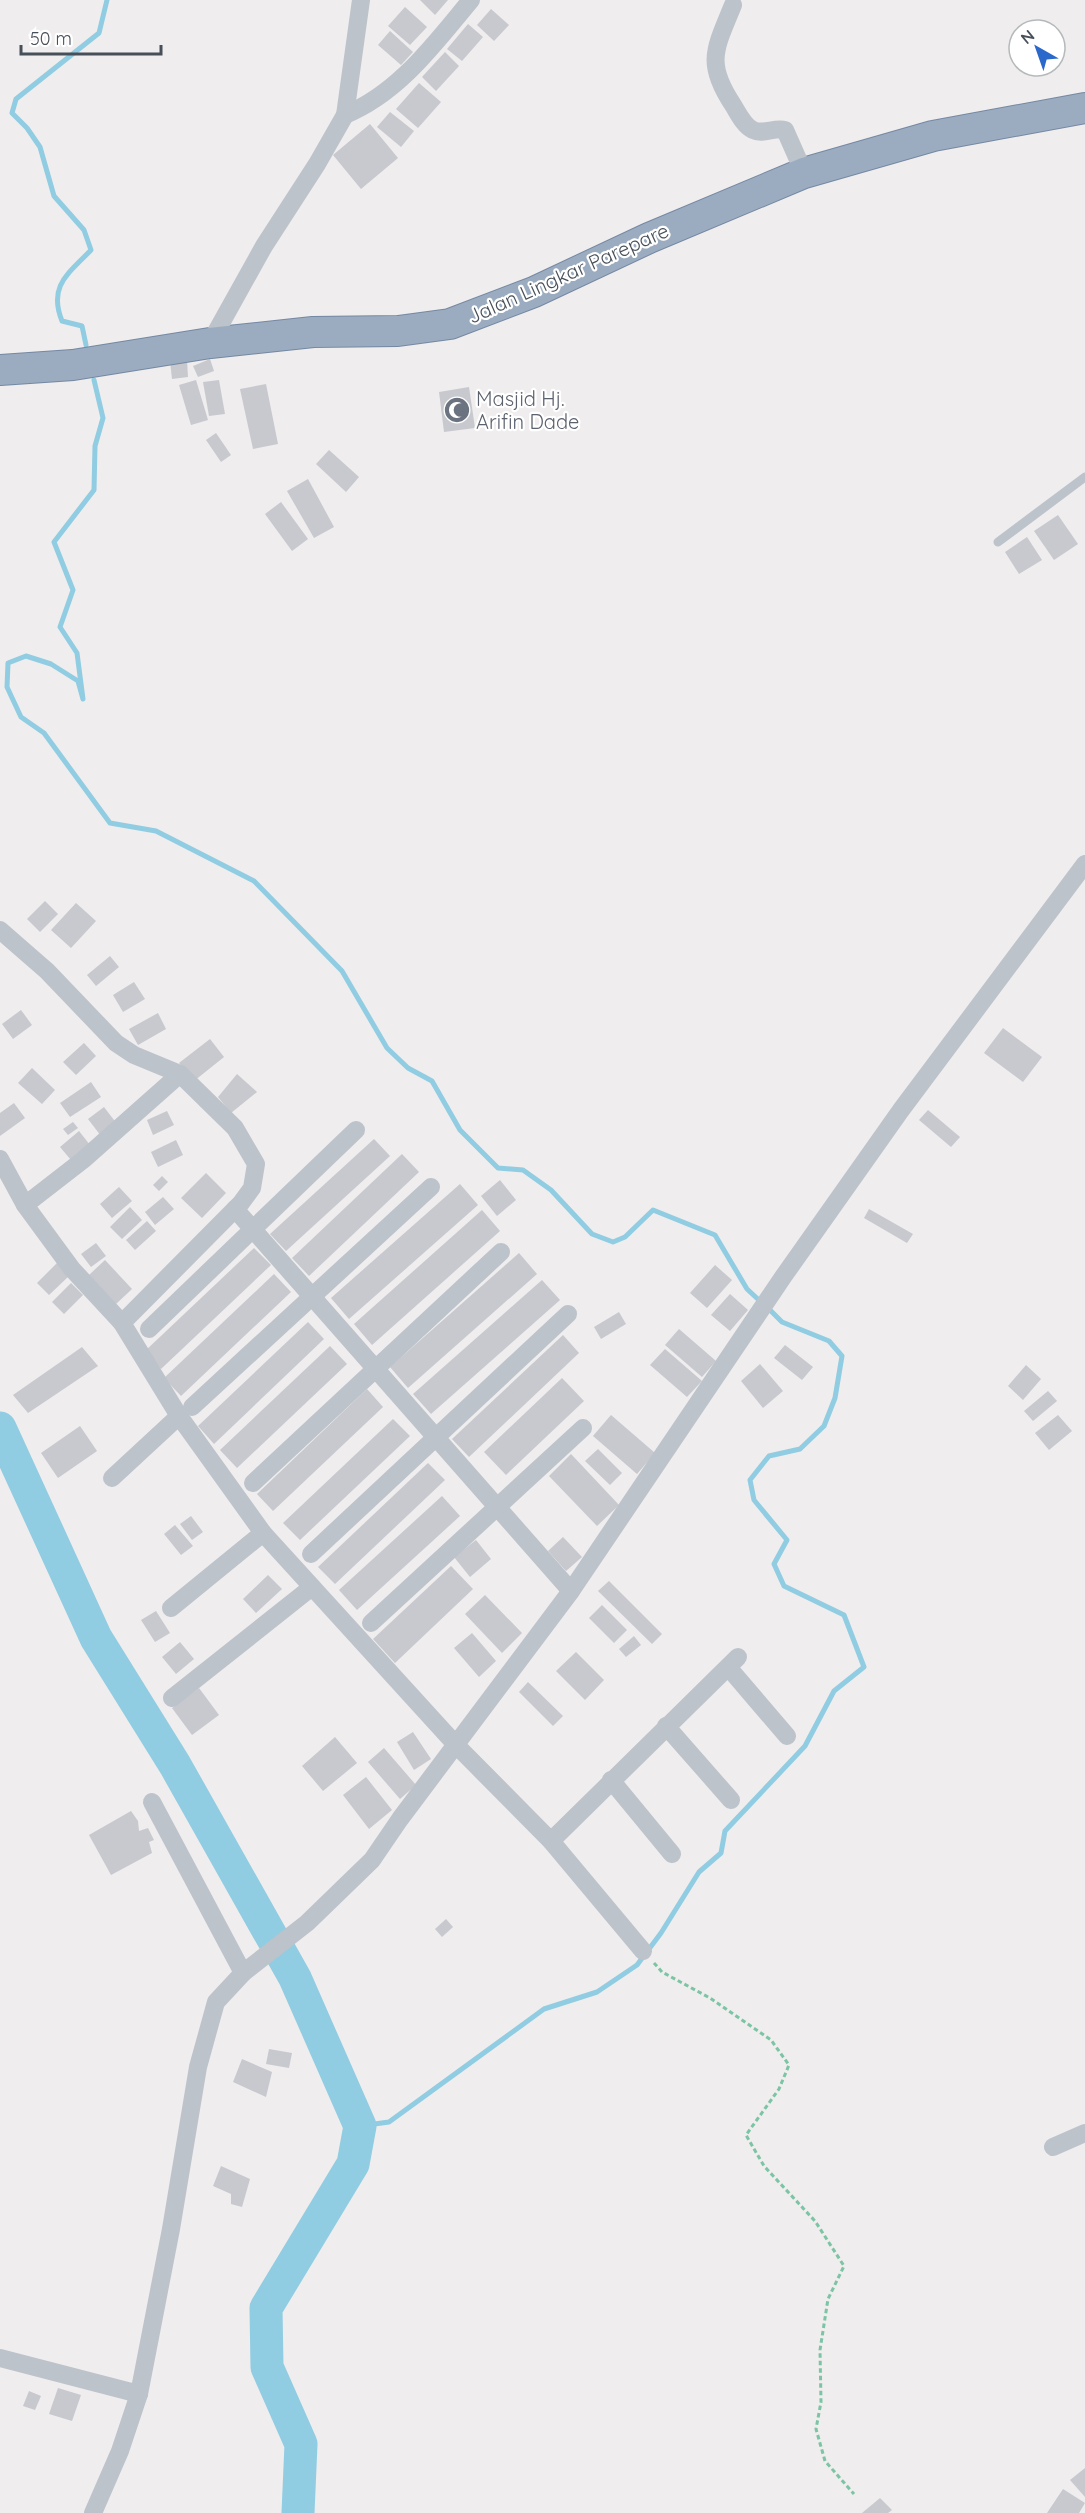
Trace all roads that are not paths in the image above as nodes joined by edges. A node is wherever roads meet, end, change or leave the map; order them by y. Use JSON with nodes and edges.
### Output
{"nodes":[{"id":1,"x":361,"y":0,"type":"edge"},
{"id":2,"x":471,"y":0,"type":"edge"},
{"id":3,"x":733,"y":5,"type":"dead end"},
{"id":4,"x":1085,"y":108,"type":"edge"},
{"id":5,"x":345,"y":115,"type":"junction"},
{"id":6,"x":804,"y":173,"type":"junction"},
{"id":7,"x":210,"y":343,"type":"junction"},
{"id":8,"x":0,"y":370,"type":"edge"},
{"id":9,"x":1085,"y":477,"type":"edge"},
{"id":10,"x":998,"y":542,"type":"dead end"},
{"id":11,"x":1085,"y":864,"type":"edge"},
{"id":12,"x":0,"y":930,"type":"edge"},
{"id":13,"x":180,"y":1074,"type":"junction"},
{"id":14,"x":356,"y":1130,"type":"dead end"},
{"id":15,"x":0,"y":1160,"type":"edge"},
{"id":16,"x":431,"y":1187,"type":"dead end"},
{"id":17,"x":24,"y":1205,"type":"junction"},
{"id":18,"x":235,"y":1209,"type":"junction"},
{"id":19,"x":253,"y":1229,"type":"junction"},
{"id":20,"x":501,"y":1252,"type":"dead end"},
{"id":21,"x":312,"y":1296,"type":"junction"},
{"id":22,"x":568,"y":1314,"type":"dead end"},
{"id":23,"x":122,"y":1323,"type":"junction"},
{"id":24,"x":149,"y":1329,"type":"dead end"},
{"id":25,"x":376,"y":1369,"type":"junction"},
{"id":26,"x":185,"y":1411,"type":"junction"},
{"id":27,"x":583,"y":1428,"type":"dead end"},
{"id":28,"x":436,"y":1437,"type":"junction"},
{"id":29,"x":112,"y":1478,"type":"dead end"},
{"id":30,"x":253,"y":1484,"type":"dead end"},
{"id":31,"x":497,"y":1507,"type":"junction"},
{"id":32,"x":263,"y":1533,"type":"junction"},
{"id":33,"x":311,"y":1554,"type":"dead end"},
{"id":34,"x":312,"y":1587,"type":"junction"},
{"id":35,"x":571,"y":1592,"type":"junction"},
{"id":36,"x":171,"y":1608,"type":"dead end"},
{"id":37,"x":371,"y":1623,"type":"dead end"},
{"id":38,"x":172,"y":1698,"type":"dead end"},
{"id":39,"x":666,"y":1726,"type":"junction"},
{"id":40,"x":787,"y":1736,"type":"dead end"},
{"id":41,"x":457,"y":1746,"type":"junction"},
{"id":42,"x":611,"y":1780,"type":"junction"},
{"id":43,"x":731,"y":1800,"type":"dead end"},
{"id":44,"x":152,"y":1802,"type":"dead end"},
{"id":45,"x":551,"y":1841,"type":"junction"},
{"id":46,"x":672,"y":1854,"type":"dead end"},
{"id":47,"x":643,"y":1951,"type":"dead end"},
{"id":48,"x":243,"y":1973,"type":"junction"},
{"id":49,"x":1085,"y":2133,"type":"edge"},
{"id":50,"x":1053,"y":2147,"type":"dead end"},
{"id":51,"x":0,"y":2358,"type":"edge"},
{"id":52,"x":139,"y":2394,"type":"junction"},
{"id":53,"x":93,"y":2513,"type":"edge"}],
"edges":[{"from":1,"to":5,"type":"street"},
{"from":2,"to":5,"type":"street"},
{"from":3,"to":6,"type":"street"},
{"from":4,"to":6,"type":"highway","name":"Jalan Lingkar Parepare"},
{"from":5,"to":7,"type":"street"},
{"from":6,"to":7,"type":"highway","name":"Jalan Lingkar Parepare"},
{"from":7,"to":8,"type":"highway","name":"Jalan Lingkar Parepare"},
{"from":9,"to":10,"type":"lane"},
{"from":11,"to":35,"type":"street"},
{"from":12,"to":13,"type":"street"},
{"from":13,"to":17,"type":"street"},
{"from":13,"to":18,"type":"street"},
{"from":14,"to":19,"type":"street"},
{"from":15,"to":17,"type":"street"},
{"from":16,"to":21,"type":"street"},
{"from":17,"to":23,"type":"street"},
{"from":18,"to":19,"type":"street"},
{"from":18,"to":23,"type":"street"},
{"from":19,"to":21,"type":"street"},
{"from":19,"to":24,"type":"street"},
{"from":20,"to":25,"type":"street"},
{"from":21,"to":25,"type":"street"},
{"from":21,"to":26,"type":"street"},
{"from":22,"to":28,"type":"street"},
{"from":23,"to":26,"type":"street"},
{"from":25,"to":28,"type":"street"},
{"from":25,"to":30,"type":"street"},
{"from":26,"to":29,"type":"street"},
{"from":26,"to":32,"type":"street"},
{"from":27,"to":31,"type":"street"},
{"from":28,"to":31,"type":"street"},
{"from":28,"to":33,"type":"street"},
{"from":31,"to":35,"type":"street"},
{"from":31,"to":37,"type":"street"},
{"from":32,"to":34,"type":"street"},
{"from":32,"to":36,"type":"street"},
{"from":34,"to":38,"type":"street"},
{"from":34,"to":41,"type":"street"},
{"from":35,"to":41,"type":"street"},
{"from":39,"to":40,"type":"street"},
{"from":39,"to":42,"type":"street"},
{"from":39,"to":43,"type":"street"},
{"from":41,"to":45,"type":"street"},
{"from":41,"to":48,"type":"street"},
{"from":42,"to":45,"type":"street"},
{"from":42,"to":46,"type":"street"},
{"from":44,"to":48,"type":"street"},
{"from":45,"to":47,"type":"street"},
{"from":48,"to":52,"type":"street"},
{"from":49,"to":50,"type":"street"},
{"from":51,"to":52,"type":"street"},
{"from":52,"to":53,"type":"street"}]}
